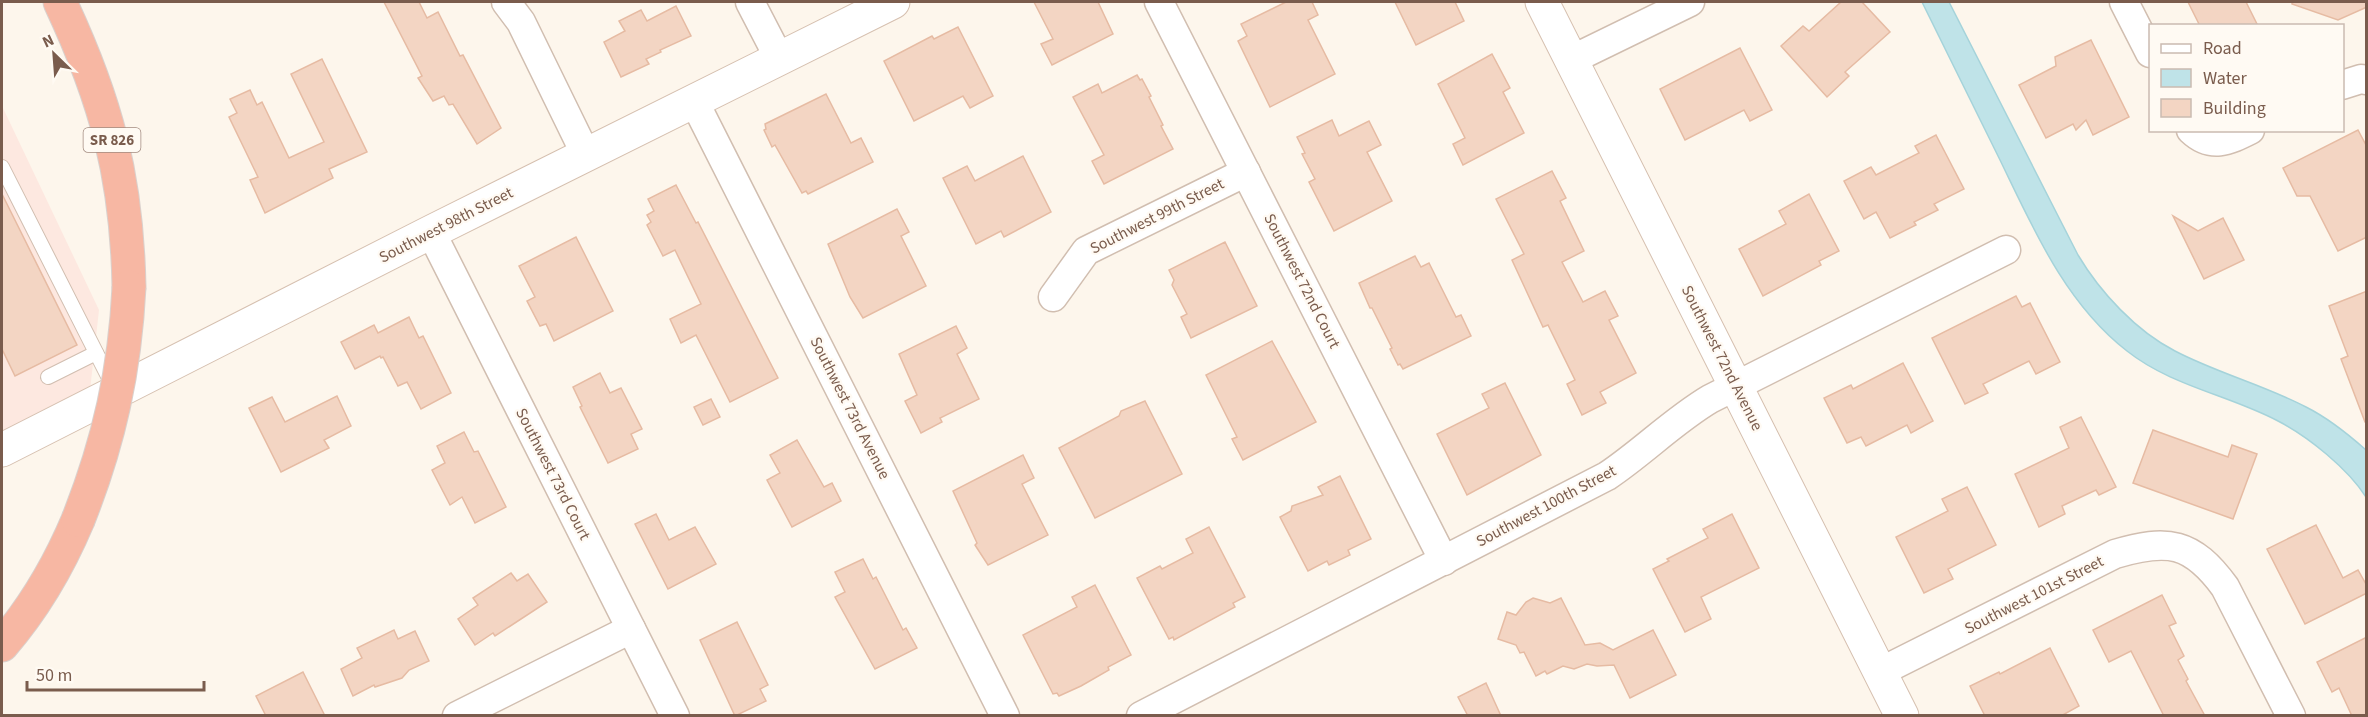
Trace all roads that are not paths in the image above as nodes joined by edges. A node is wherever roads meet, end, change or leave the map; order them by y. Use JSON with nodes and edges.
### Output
{"nodes":[{"id":1,"x":60,"y":2,"type":"edge"},
{"id":2,"x":506,"y":2,"type":"edge"},
{"id":3,"x":750,"y":2,"type":"edge"},
{"id":4,"x":893,"y":2,"type":"edge"},
{"id":5,"x":1159,"y":2,"type":"edge"},
{"id":6,"x":1542,"y":2,"type":"edge"},
{"id":7,"x":1690,"y":2,"type":"edge"},
{"id":8,"x":2124,"y":2,"type":"edge"},
{"id":9,"x":2149,"y":49,"type":"edge"},
{"id":10,"x":779,"y":58,"type":"junction"},
{"id":11,"x":1572,"y":60,"type":"junction"},
{"id":12,"x":2367,"y":80,"type":"edge"},
{"id":13,"x":2344,"y":84,"type":"edge"},
{"id":14,"x":694,"y":100,"type":"junction"},
{"id":15,"x":2245,"y":132,"type":"edge"},
{"id":16,"x":2201,"y":136,"type":"edge"},
{"id":17,"x":586,"y":155,"type":"junction"},
{"id":18,"x":2,"y":167,"type":"edge"},
{"id":19,"x":1246,"y":172,"type":"junction"},
{"id":20,"x":431,"y":232,"type":"junction"},
{"id":21,"x":2006,"y":250,"type":"dead end"},
{"id":22,"x":1053,"y":297,"type":"dead end"},
{"id":23,"x":96,"y":353,"type":"junction"},
{"id":24,"x":48,"y":377,"type":"dead end"},
{"id":25,"x":1736,"y":386,"type":"junction"},
{"id":26,"x":115,"y":392,"type":"junction"},
{"id":27,"x":2,"y":450,"type":"edge"},
{"id":28,"x":1444,"y":561,"type":"junction"},
{"id":29,"x":631,"y":629,"type":"junction"},
{"id":30,"x":2,"y":645,"type":"edge"},
{"id":31,"x":1880,"y":672,"type":"junction"},
{"id":32,"x":457,"y":716,"type":"edge"},
{"id":33,"x":675,"y":716,"type":"edge"},
{"id":34,"x":1005,"y":716,"type":"edge"},
{"id":35,"x":1141,"y":716,"type":"edge"},
{"id":36,"x":1902,"y":716,"type":"edge"},
{"id":37,"x":2291,"y":716,"type":"edge"}],
"edges":[{"from":1,"to":30,"type":"highway","number":"SR 826","bridge":true},
{"from":2,"to":17,"type":"street"},
{"from":3,"to":10,"type":"street"},
{"from":4,"to":10,"type":"street","name":"Southwest 98th Street"},
{"from":5,"to":19,"type":"street","name":"Southwest 72nd Court"},
{"from":6,"to":11,"type":"street","name":"Southwest 72nd Avenue"},
{"from":7,"to":11,"type":"street"},
{"from":8,"to":9,"type":"street"},
{"from":10,"to":14,"type":"street","name":"Southwest 98th Street"},
{"from":11,"to":25,"type":"street","name":"Southwest 72nd Avenue"},
{"from":12,"to":13,"type":"street"},
{"from":14,"to":17,"type":"street","name":"Southwest 98th Street"},
{"from":14,"to":34,"type":"street","name":"Southwest 73rd Avenue"},
{"from":15,"to":16,"type":"street"},
{"from":17,"to":20,"type":"street","name":"Southwest 98th Street"},
{"from":18,"to":23,"type":"lane"},
{"from":19,"to":22,"type":"street","name":"Southwest 99th Street"},
{"from":19,"to":28,"type":"street","name":"Southwest 72nd Court"},
{"from":20,"to":26,"type":"street","name":"Southwest 98th Street"},
{"from":20,"to":29,"type":"street","name":"Southwest 73rd Court"},
{"from":21,"to":25,"type":"street","name":"Southwest 100th Street"},
{"from":23,"to":24,"type":"lane"},
{"from":23,"to":26,"type":"lane"},
{"from":25,"to":28,"type":"street","name":"Southwest 100th Street"},
{"from":25,"to":31,"type":"street","name":"Southwest 72nd Avenue"},
{"from":26,"to":27,"type":"street","name":"Southwest 98th Street"},
{"from":28,"to":35,"type":"street","name":"Southwest 100th Street"},
{"from":29,"to":32,"type":"street"},
{"from":29,"to":33,"type":"street","name":"Southwest 73rd Court"},
{"from":31,"to":36,"type":"street","name":"Southwest 72nd Avenue"},
{"from":31,"to":37,"type":"street","name":"Southwest 101st Street"}]}
